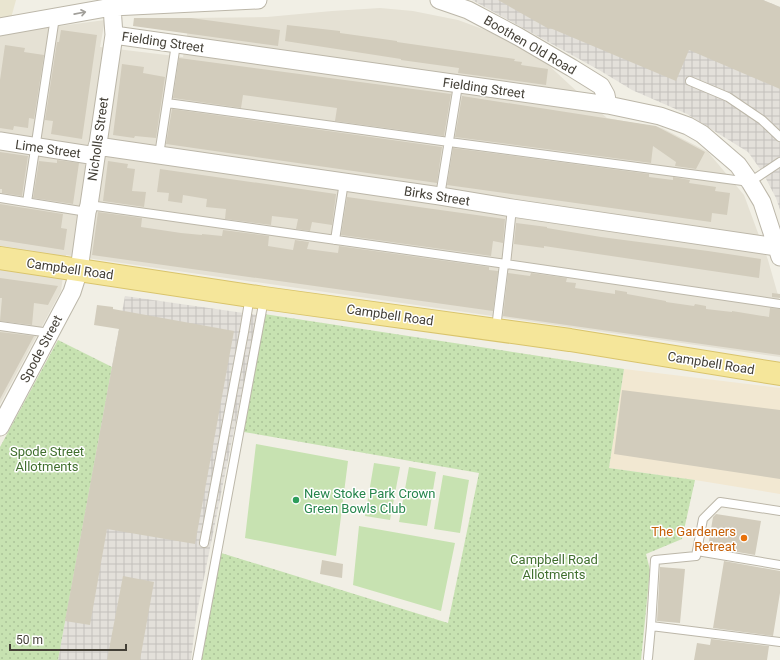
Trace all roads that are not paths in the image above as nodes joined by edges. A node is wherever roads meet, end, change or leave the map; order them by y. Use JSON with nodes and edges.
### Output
{"nodes":[{"id":1,"x":258,"y":0,"type":"edge"},
{"id":2,"x":439,"y":0,"type":"edge"},
{"id":3,"x":112,"y":7,"type":"junction"},
{"id":4,"x":56,"y":18,"type":"junction"},
{"id":5,"x":0,"y":27,"type":"edge"},
{"id":6,"x":114,"y":35,"type":"junction"},
{"id":7,"x":176,"y":44,"type":"junction"},
{"id":8,"x":690,"y":81,"type":"dead end"},
{"id":9,"x":458,"y":85,"type":"junction"},
{"id":10,"x":167,"y":103,"type":"junction"},
{"id":11,"x":608,"y":106,"type":"junction"},
{"id":12,"x":780,"y":137,"type":"edge"},
{"id":13,"x":0,"y":142,"type":"edge"},
{"id":14,"x":449,"y":142,"type":"junction"},
{"id":15,"x":36,"y":147,"type":"junction"},
{"id":16,"x":96,"y":151,"type":"junction"},
{"id":17,"x":159,"y":155,"type":"junction"},
{"id":18,"x":780,"y":162,"type":"edge"},
{"id":19,"x":344,"y":182,"type":"junction"},
{"id":20,"x":750,"y":182,"type":"junction"},
{"id":21,"x":440,"y":196,"type":"junction"},
{"id":22,"x":0,"y":198,"type":"edge"},
{"id":23,"x":27,"y":202,"type":"junction"},
{"id":24,"x":88,"y":208,"type":"junction"},
{"id":25,"x":512,"y":208,"type":"junction"},
{"id":26,"x":335,"y":240,"type":"junction"},
{"id":27,"x":778,"y":252,"type":"edge"},
{"id":28,"x":0,"y":258,"type":"edge"},
{"id":29,"x":505,"y":264,"type":"junction"},
{"id":30,"x":79,"y":270,"type":"junction"},
{"id":31,"x":257,"y":297,"type":"junction"},
{"id":32,"x":780,"y":304,"type":"edge"},
{"id":33,"x":0,"y":326,"type":"edge"},
{"id":34,"x":496,"y":330,"type":"junction"},
{"id":35,"x":50,"y":333,"type":"junction"},
{"id":36,"x":780,"y":374,"type":"edge"},
{"id":37,"x":0,"y":427,"type":"edge"},
{"id":38,"x":780,"y":511,"type":"edge"},
{"id":39,"x":204,"y":543,"type":"dead end"},
{"id":40,"x":697,"y":551,"type":"junction"},
{"id":41,"x":780,"y":565,"type":"edge"},
{"id":42,"x":651,"y":626,"type":"junction"},
{"id":43,"x":780,"y":642,"type":"edge"},
{"id":44,"x":648,"y":658,"type":"dead end"},
{"id":45,"x":197,"y":660,"type":"edge"}],
"edges":[{"from":1,"to":3,"type":"street"},
{"from":2,"to":11,"type":"street","name":"Boothen Old Road"},
{"from":4,"to":3,"type":"street","one_way":true},
{"from":3,"to":6,"type":"street","name":"Nicholls Street"},
{"from":4,"to":5,"type":"street"},
{"from":4,"to":15,"type":"lane"},
{"from":6,"to":7,"type":"street","name":"Fielding Street"},
{"from":6,"to":16,"type":"street","name":"Nicholls Street"},
{"from":7,"to":9,"type":"street","name":"Fielding Street"},
{"from":7,"to":10,"type":"lane"},
{"from":8,"to":12,"type":"lane"},
{"from":9,"to":11,"type":"street","name":"Fielding Street"},
{"from":9,"to":14,"type":"lane"},
{"from":10,"to":14,"type":"lane"},
{"from":10,"to":17,"type":"lane"},
{"from":11,"to":20,"type":"street","name":"Fielding Street"},
{"from":13,"to":15,"type":"street","name":"Lime Street"},
{"from":14,"to":20,"type":"lane"},
{"from":14,"to":21,"type":"lane"},
{"from":15,"to":16,"type":"street","name":"Lime Street"},
{"from":15,"to":23,"type":"lane"},
{"from":16,"to":17,"type":"street","name":"Birks Street"},
{"from":16,"to":24,"type":"street","name":"Nicholls Street"},
{"from":17,"to":19,"type":"street","name":"Birks Street"},
{"from":18,"to":20,"type":"lane"},
{"from":19,"to":21,"type":"street","name":"Birks Street"},
{"from":19,"to":26,"type":"lane"},
{"from":20,"to":27,"type":"street","name":"Fielding Street"},
{"from":21,"to":25,"type":"street","name":"Birks Street"},
{"from":22,"to":23,"type":"lane"},
{"from":23,"to":24,"type":"lane"},
{"from":24,"to":26,"type":"lane"},
{"from":24,"to":30,"type":"street","name":"Nicholls Street"},
{"from":25,"to":27,"type":"street","name":"Birks Street"},
{"from":25,"to":29,"type":"lane"},
{"from":26,"to":29,"type":"lane"},
{"from":28,"to":30,"type":"main road","name":"Campbell Road"},
{"from":29,"to":32,"type":"lane"},
{"from":29,"to":34,"type":"lane"},
{"from":30,"to":31,"type":"main road","name":"Campbell Road"},
{"from":30,"to":35,"type":"street","name":"Spode Street"},
{"from":31,"to":34,"type":"main road","name":"Campbell Road"},
{"from":31,"to":39,"type":"lane"},
{"from":31,"to":45,"type":"lane"},
{"from":33,"to":35,"type":"lane"},
{"from":34,"to":36,"type":"main road","name":"Campbell Road"},
{"from":35,"to":37,"type":"street","name":"Spode Street"},
{"from":38,"to":40,"type":"lane"},
{"from":40,"to":41,"type":"lane"},
{"from":40,"to":42,"type":"lane"},
{"from":42,"to":43,"type":"lane"},
{"from":42,"to":44,"type":"lane"}]}
